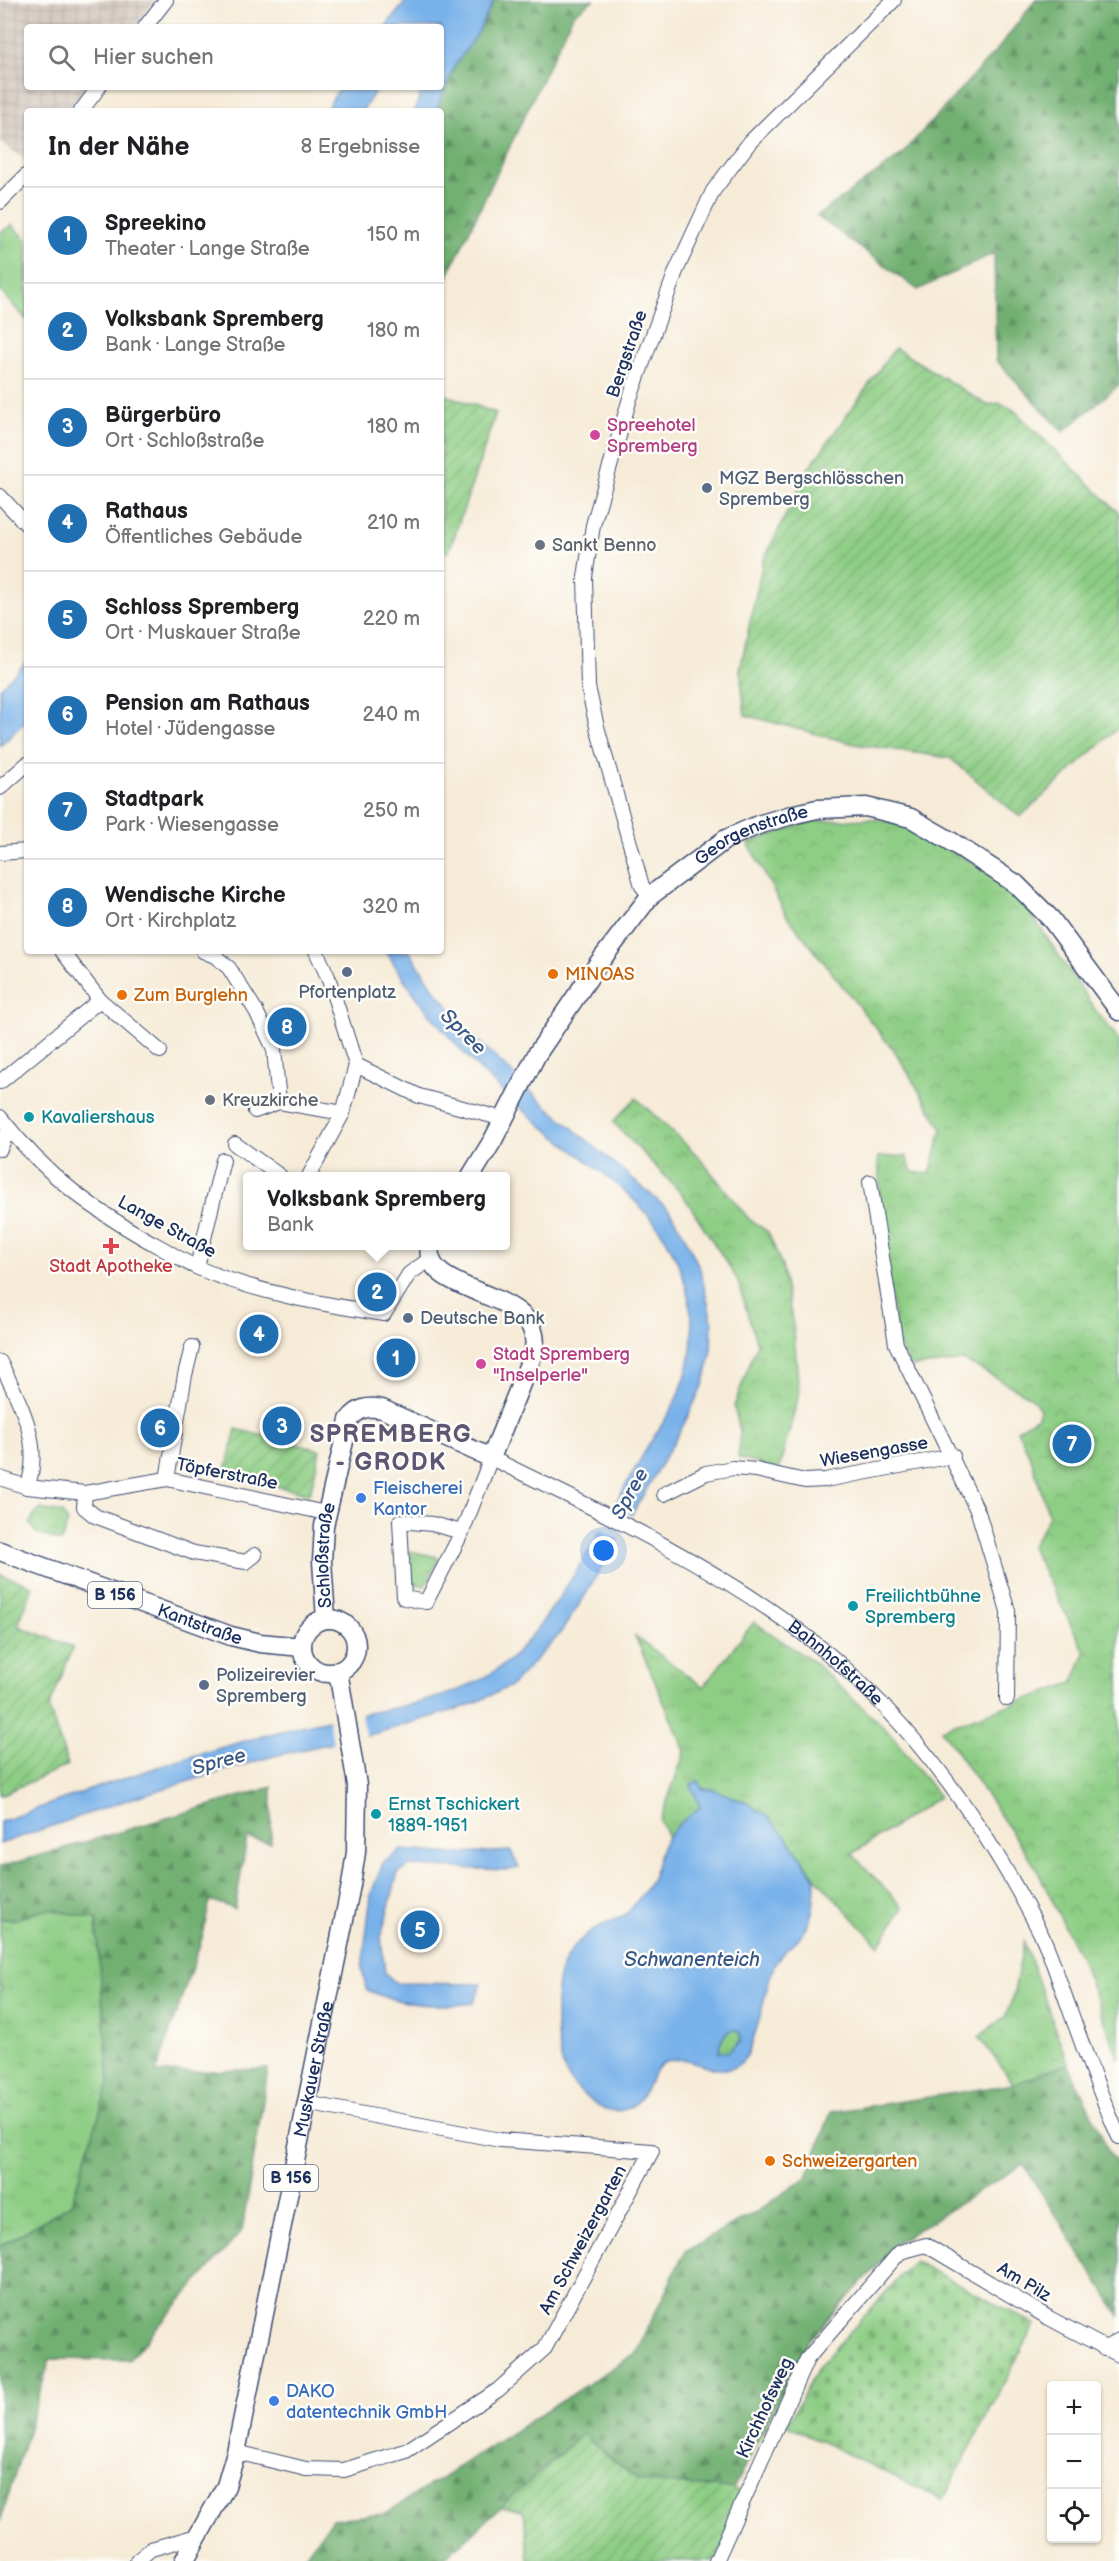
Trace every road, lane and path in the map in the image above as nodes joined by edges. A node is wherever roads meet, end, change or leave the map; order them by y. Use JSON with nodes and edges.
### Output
{"nodes":[{"id":1,"x":166,"y":0,"type":"edge"},
{"id":2,"x":894,"y":0,"type":"edge"},
{"id":3,"x":147,"y":24,"type":"edge"},
{"id":4,"x":97,"y":90,"type":"edge"},
{"id":5,"x":83,"y":108,"type":"edge"},
{"id":6,"x":24,"y":178,"type":"edge"},
{"id":7,"x":0,"y":202,"type":"edge"},
{"id":8,"x":0,"y":496,"type":"edge"},
{"id":9,"x":24,"y":522,"type":"edge"},
{"id":10,"x":24,"y":767,"type":"edge"},
{"id":11,"x":0,"y":788,"type":"edge"},
{"id":12,"x":24,"y":851,"type":"edge"},
{"id":13,"x":0,"y":852,"type":"edge"},
{"id":14,"x":650,"y":897,"type":"junction"},
{"id":15,"x":65,"y":954,"type":"edge"},
{"id":16,"x":210,"y":954,"type":"edge"},
{"id":17,"x":317,"y":954,"type":"edge"},
{"id":18,"x":100,"y":1000,"type":"junction"},
{"id":19,"x":1119,"y":1011,"type":"edge"},
{"id":20,"x":160,"y":1051,"type":"dead end"},
{"id":21,"x":356,"y":1065,"type":"junction"},
{"id":22,"x":0,"y":1082,"type":"edge"},
{"id":23,"x":279,"y":1102,"type":"junction"},
{"id":24,"x":255,"y":1111,"type":"dead end"},
{"id":25,"x":342,"y":1113,"type":"junction"},
{"id":26,"x":506,"y":1114,"type":"junction"},
{"id":27,"x":0,"y":1117,"type":"edge"},
{"id":28,"x":9,"y":1129,"type":"junction"},
{"id":29,"x":235,"y":1144,"type":"dead end"},
{"id":30,"x":0,"y":1149,"type":"edge"},
{"id":31,"x":224,"y":1160,"type":"dead end"},
{"id":32,"x":274,"y":1172,"type":"edge"},
{"id":33,"x":317,"y":1172,"type":"edge"},
{"id":34,"x":473,"y":1172,"type":"edge"},
{"id":35,"x":870,"y":1182,"type":"dead end"},
{"id":36,"x":430,"y":1250,"type":"edge"},
{"id":37,"x":197,"y":1267,"type":"junction"},
{"id":38,"x":192,"y":1347,"type":"dead end"},
{"id":39,"x":0,"y":1362,"type":"edge"},
{"id":40,"x":4,"y":1378,"type":"edge"},
{"id":41,"x":349,"y":1420,"type":"joint"},
{"id":42,"x":953,"y":1456,"type":"junction"},
{"id":43,"x":491,"y":1458,"type":"junction"},
{"id":44,"x":0,"y":1478,"type":"edge"},
{"id":45,"x":167,"y":1479,"type":"junction"},
{"id":46,"x":27,"y":1487,"type":"junction"},
{"id":47,"x":85,"y":1492,"type":"junction"},
{"id":48,"x":664,"y":1494,"type":"dead end"},
{"id":49,"x":327,"y":1513,"type":"junction"},
{"id":50,"x":462,"y":1532,"type":"junction"},
{"id":51,"x":0,"y":1551,"type":"edge"},
{"id":52,"x":255,"y":1555,"type":"dead end"},
{"id":53,"x":326,"y":1619,"type":"junction"},
{"id":54,"x":302,"y":1647,"type":"junction"},
{"id":55,"x":338,"y":1671,"type":"junction"},
{"id":56,"x":1007,"y":1699,"type":"dead end"},
{"id":57,"x":306,"y":2103,"type":"junction"},
{"id":58,"x":1119,"y":2137,"type":"edge"},
{"id":59,"x":926,"y":2245,"type":"joint"},
{"id":60,"x":1119,"y":2340,"type":"edge"},
{"id":61,"x":1104,"y":2349,"type":"junction"},
{"id":62,"x":1119,"y":2355,"type":"edge"},
{"id":63,"x":236,"y":2452,"type":"junction"},
{"id":64,"x":197,"y":2536,"type":"junction"},
{"id":65,"x":137,"y":2561,"type":"edge"},
{"id":66,"x":184,"y":2561,"type":"edge"},
{"id":67,"x":716,"y":2561,"type":"edge"}],
"edges":[{"from":1,"to":3,"type":"street"},
{"from":2,"to":14,"type":"street","name":"Bergstraße"},
{"from":4,"to":5,"type":"street"},
{"from":6,"to":7,"type":"street"},
{"from":8,"to":9,"type":"street"},
{"from":10,"to":11,"type":"street"},
{"from":12,"to":13,"type":"street"},
{"from":14,"to":19,"type":"main road","name":"Georgenstraße"},
{"from":14,"to":26,"type":"main road","name":"Georgenstraße"},
{"from":15,"to":18,"type":"street"},
{"from":16,"to":23,"type":"street"},
{"from":17,"to":21,"type":"street"},
{"from":18,"to":20,"type":"street"},
{"from":18,"to":22,"type":"street"},
{"from":21,"to":25,"type":"street"},
{"from":21,"to":26,"type":"street"},
{"from":23,"to":24,"type":"street"},
{"from":23,"to":25,"type":"street"},
{"from":25,"to":33,"type":"street"},
{"from":26,"to":34,"type":"main road","name":"Georgenstraße"},
{"from":27,"to":28,"type":"street","name":"Lange Straße"},
{"from":28,"to":30,"type":"street"},
{"from":28,"to":37,"type":"street","name":"Lange Straße"},
{"from":29,"to":32,"type":"street"},
{"from":31,"to":37,"type":"street"},
{"from":35,"to":42,"type":"street","name":"Wiesengasse"},
{"from":36,"to":37,"type":"street","name":"Lange Straße"},
{"from":36,"to":43,"type":"main road"},
{"from":38,"to":45,"type":"street"},
{"from":39,"to":40,"type":"street"},
{"from":40,"to":46,"type":"street"},
{"from":41,"to":43,"type":"main road","name":"Bahnhofstraße"},
{"from":41,"to":49,"type":"main road","name":"Schloßstraße"},
{"from":42,"to":48,"type":"street","name":"Wiesengasse"},
{"from":42,"to":56,"type":"street","name":"Wiesengasse"},
{"from":43,"to":50,"type":"street"},
{"from":43,"to":58,"type":"street","name":"Bahnhofstraße"},
{"from":44,"to":46,"type":"street","name":"Töpferstraße"},
{"from":45,"to":47,"type":"street","name":"Töpferstraße"},
{"from":45,"to":49,"type":"street","name":"Töpferstraße"},
{"from":46,"to":47,"type":"street","name":"Töpferstraße"},
{"from":47,"to":52,"type":"street"},
{"from":49,"to":53,"type":"main road","name":"Schloßstraße"},
{"from":50,"to":50,"type":"street"},
{"from":51,"to":54,"type":"main road","name":"Kantstraße","number":"B 156"},
{"from":53,"to":54,"type":"main road"},
{"from":53,"to":55,"type":"main road"},
{"from":54,"to":55,"type":"main road"},
{"from":55,"to":57,"type":"main road","name":"Muskauer Straße","number":"B 156"},
{"from":57,"to":63,"type":"main road","name":"Muskauer Straße","number":"B 156"},
{"from":57,"to":63,"type":"street","name":"Am Schweizergarten"},
{"from":59,"to":61,"type":"street","name":"Am Pilz"},
{"from":59,"to":67,"type":"street","name":"Kirchhofsweg"},
{"from":60,"to":61,"type":"street"},
{"from":61,"to":62,"type":"street","name":"Am Pilz"},
{"from":63,"to":64,"type":"main road","name":"Muskauer Straße","number":"B 156"},
{"from":64,"to":65,"type":"street"},
{"from":64,"to":66,"type":"main road","name":"Muskauer Straße","number":"B 156"}]}
